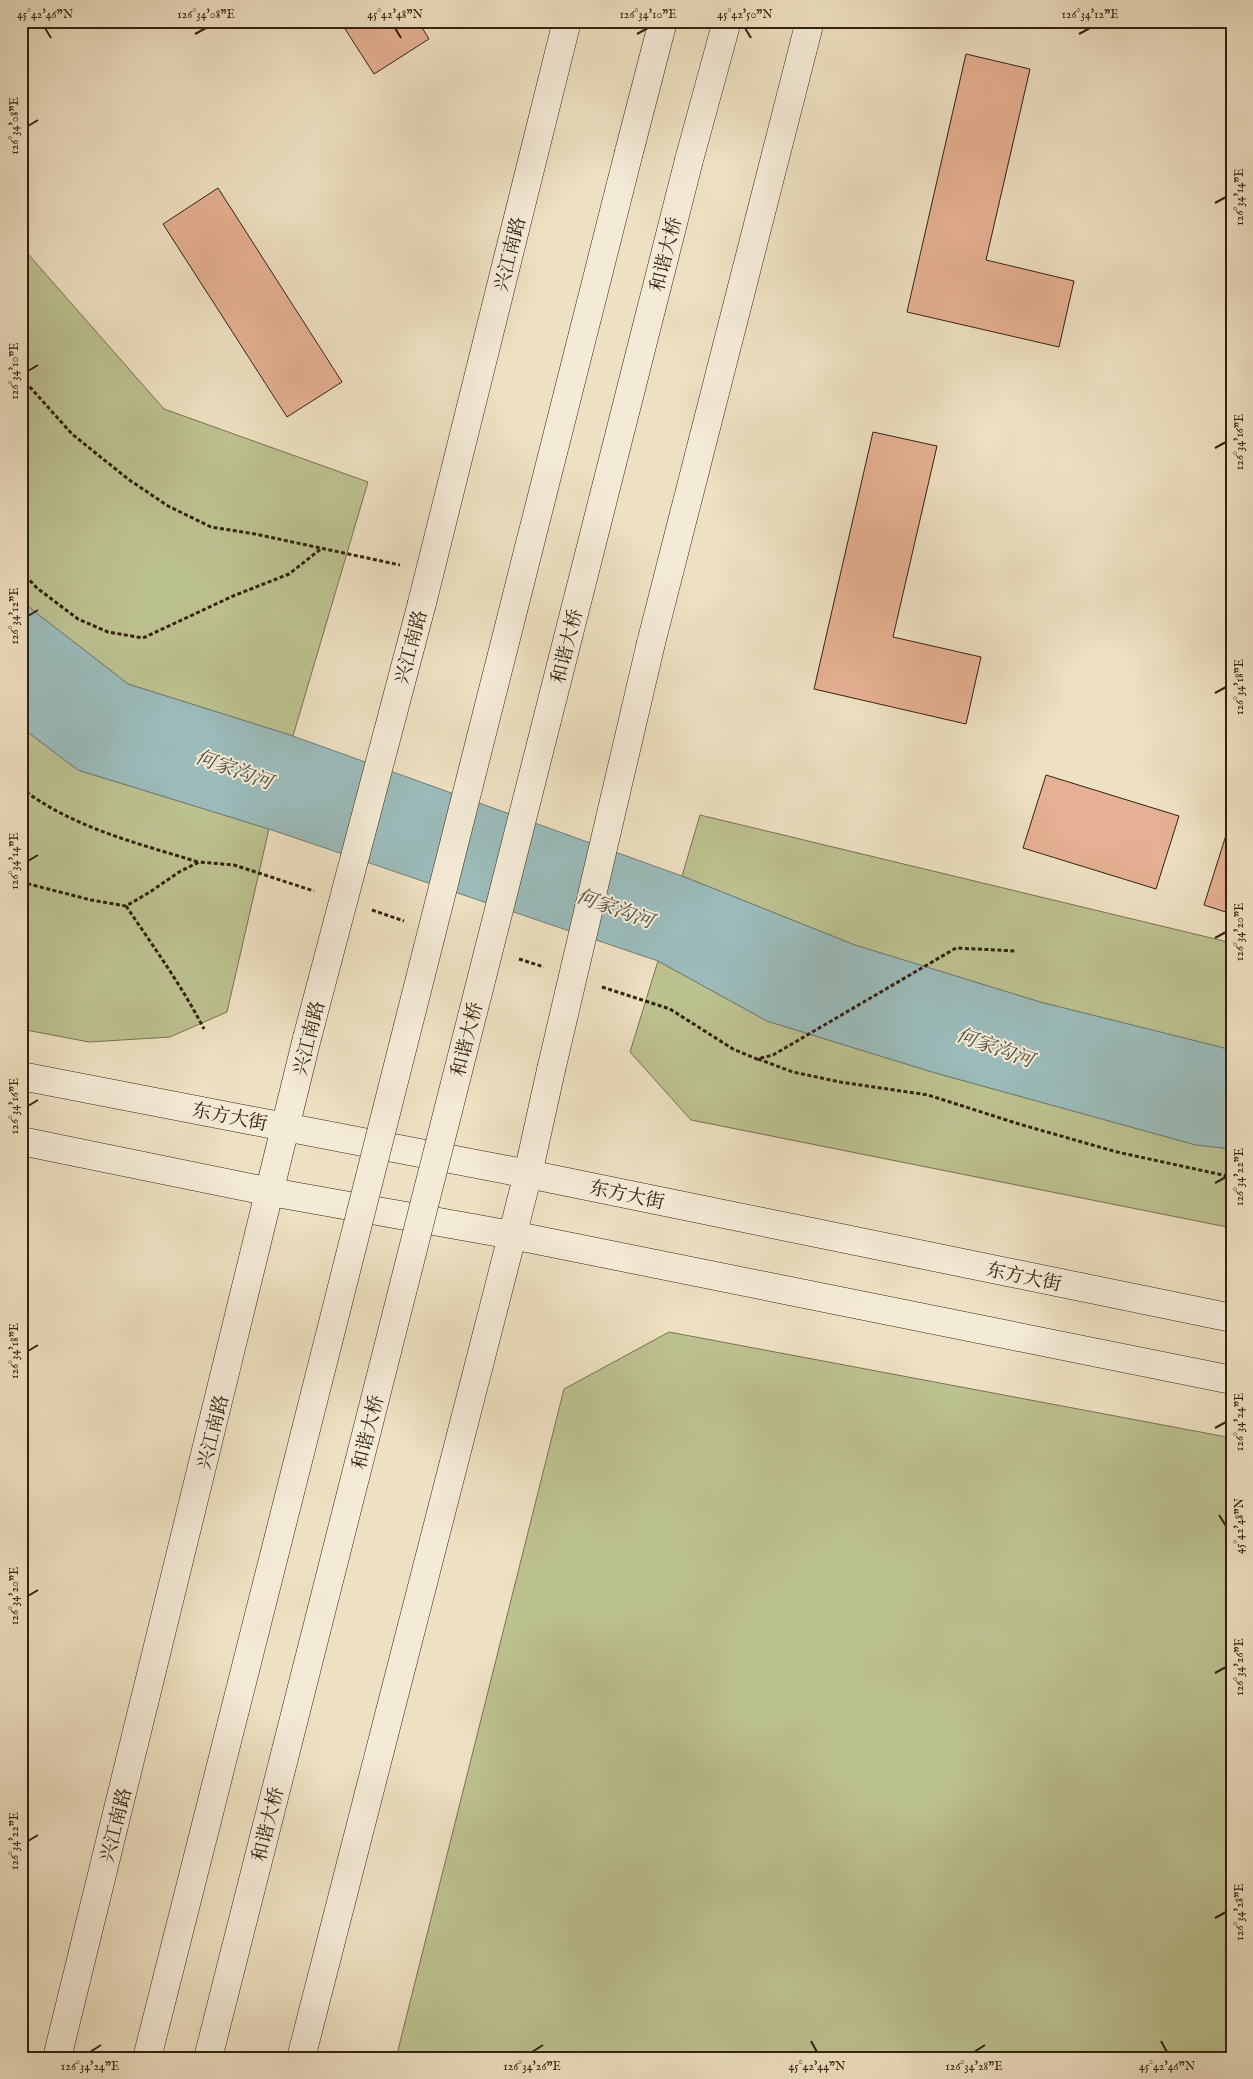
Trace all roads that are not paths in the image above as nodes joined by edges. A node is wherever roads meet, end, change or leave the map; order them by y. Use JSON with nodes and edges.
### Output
{"nodes":[{"id":1,"x":567,"y":21,"type":"edge"},
{"id":2,"x":663,"y":21,"type":"edge"},
{"id":3,"x":727,"y":21,"type":"edge"},
{"id":4,"x":810,"y":21,"type":"edge"},
{"id":5,"x":21,"y":1076,"type":"edge"},
{"id":6,"x":286,"y":1126,"type":"junction"},
{"id":7,"x":21,"y":1141,"type":"edge"},
{"id":8,"x":528,"y":1174,"type":"junction"},
{"id":9,"x":271,"y":1192,"type":"junction"},
{"id":10,"x":512,"y":1235,"type":"junction"},
{"id":11,"x":1232,"y":1318,"type":"edge"},
{"id":12,"x":1232,"y":1380,"type":"edge"},
{"id":13,"x":57,"y":2058,"type":"edge"},
{"id":14,"x":147,"y":2058,"type":"edge"},
{"id":15,"x":208,"y":2058,"type":"edge"},
{"id":16,"x":301,"y":2058,"type":"edge"}],
"edges":[{"from":1,"to":6,"type":"main road","name":"兴江南路","bridge":true},
{"from":2,"to":14,"type":"main road","bridge":true},
{"from":3,"to":15,"type":"main road","name":"和谐大桥","bridge":true},
{"from":4,"to":8,"type":"main road","bridge":true},
{"from":5,"to":6,"type":"main road","name":"东方大街"},
{"from":6,"to":8,"type":"main road","name":"东方大街"},
{"from":6,"to":9,"type":"main road","name":"兴江南路"},
{"from":7,"to":9,"type":"main road"},
{"from":8,"to":10,"type":"main road"},
{"from":8,"to":11,"type":"main road","name":"东方大街"},
{"from":9,"to":10,"type":"main road"},
{"from":9,"to":13,"type":"main road","name":"兴江南路"},
{"from":10,"to":12,"type":"main road"},
{"from":10,"to":16,"type":"main road"}]}
